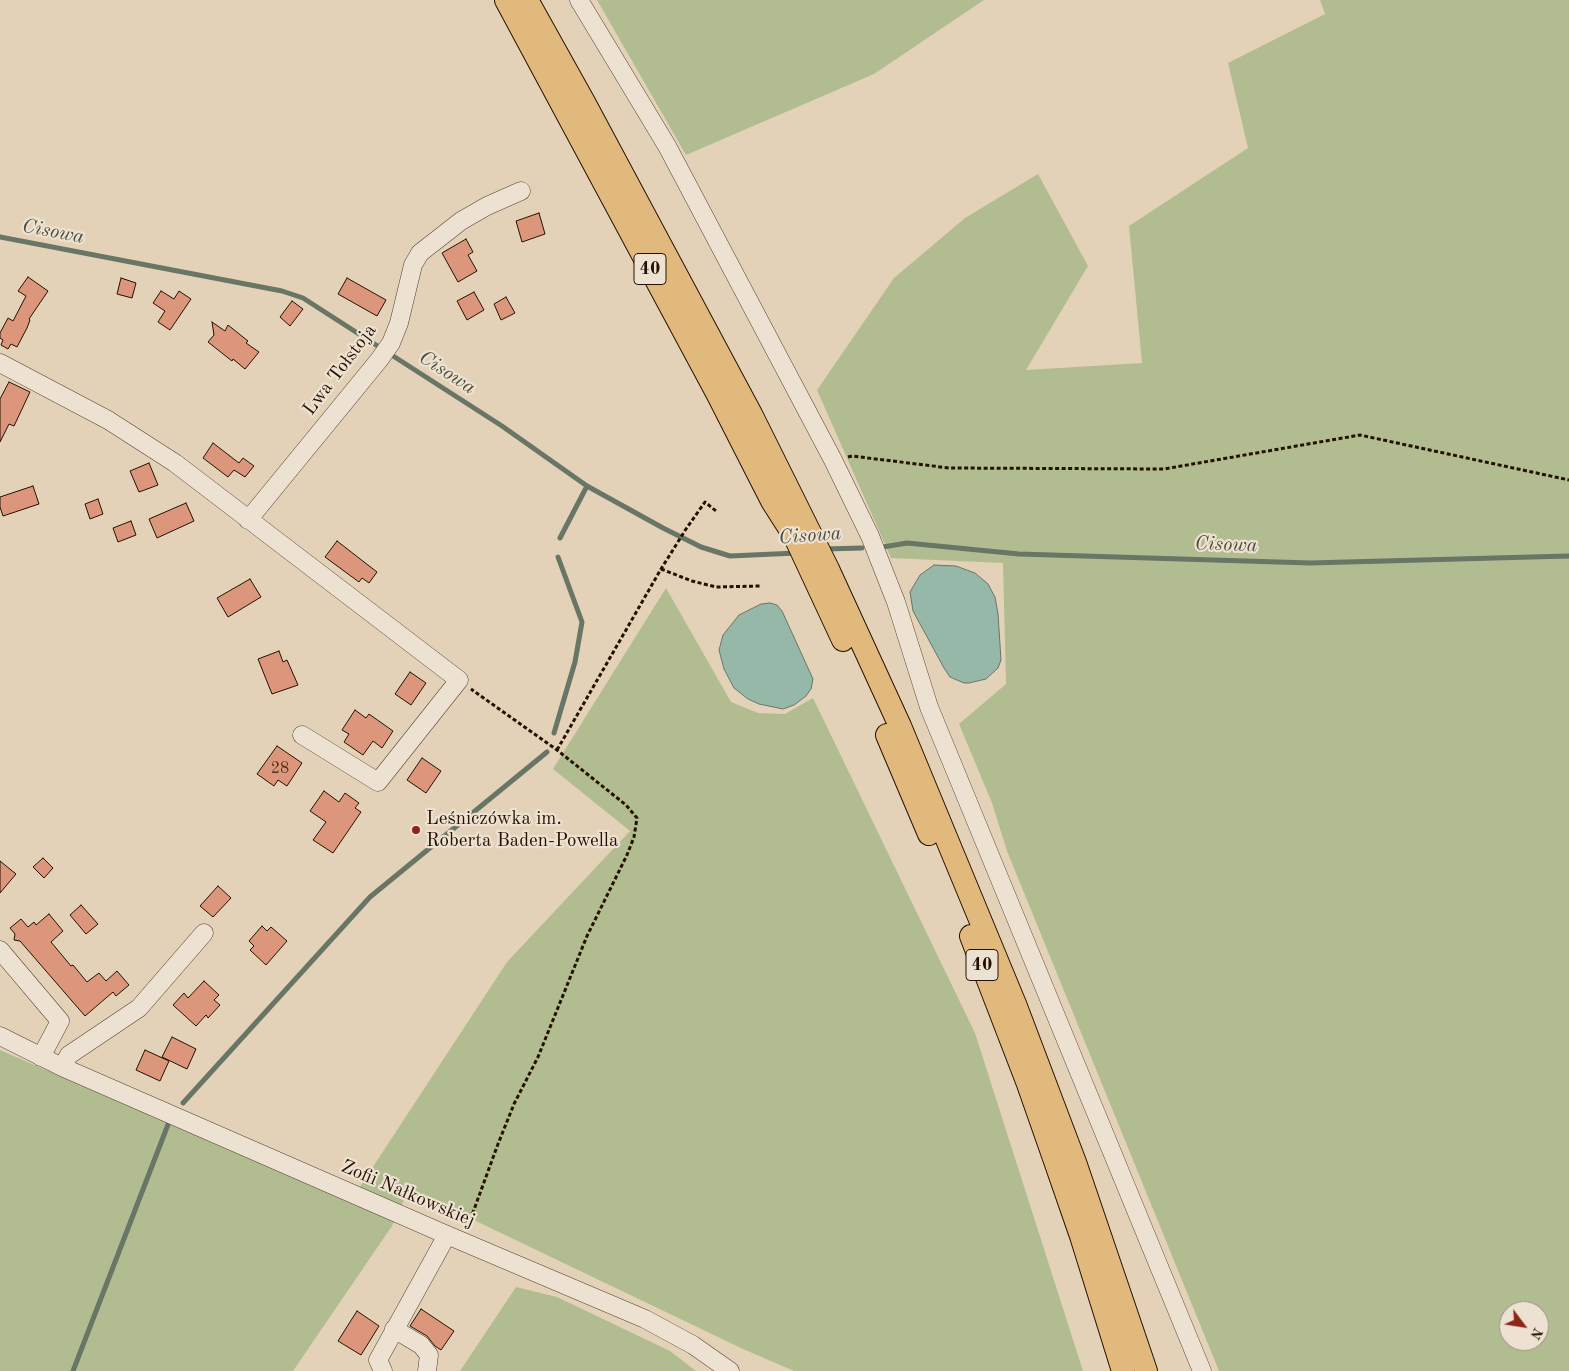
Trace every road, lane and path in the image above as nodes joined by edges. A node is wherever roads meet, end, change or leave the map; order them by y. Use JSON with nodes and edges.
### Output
{"nodes":[{"id":1,"x":506,"y":0,"type":"edge"},
{"id":2,"x":527,"y":0,"type":"edge"},
{"id":3,"x":580,"y":0,"type":"edge"},
{"id":4,"x":521,"y":191,"type":"dead end"},
{"id":5,"x":0,"y":363,"type":"edge"},
{"id":6,"x":832,"y":460,"type":"junction"},
{"id":7,"x":1569,"y":480,"type":"edge"},
{"id":8,"x":716,"y":511,"type":"dead end"},
{"id":9,"x":248,"y":520,"type":"junction"},
{"id":10,"x":803,"y":536,"type":"junction"},
{"id":11,"x":661,"y":568,"type":"junction"},
{"id":12,"x":820,"y":570,"type":"junction"},
{"id":13,"x":760,"y":586,"type":"dead end"},
{"id":14,"x":459,"y":680,"type":"junction"},
{"id":15,"x":302,"y":735,"type":"dead end"},
{"id":16,"x":557,"y":750,"type":"junction"},
{"id":17,"x":204,"y":933,"type":"dead end"},
{"id":18,"x":0,"y":950,"type":"edge"},
{"id":19,"x":0,"y":1036,"type":"edge"},
{"id":20,"x":41,"y":1057,"type":"junction"},
{"id":21,"x":62,"y":1067,"type":"junction"},
{"id":22,"x":455,"y":1238,"type":"junction"},
{"id":23,"x":394,"y":1329,"type":"junction"},
{"id":24,"x":383,"y":1371,"type":"edge"},
{"id":25,"x":427,"y":1371,"type":"edge"},
{"id":26,"x":730,"y":1371,"type":"edge"},
{"id":27,"x":1123,"y":1371,"type":"edge"},
{"id":28,"x":1146,"y":1371,"type":"edge"},
{"id":29,"x":1202,"y":1371,"type":"edge"}],
"edges":[{"from":1,"to":10,"type":"main road","number":"40"},
{"from":2,"to":10,"type":"main road","number":"40"},
{"from":3,"to":6,"type":"street"},
{"from":4,"to":9,"type":"street","name":"Lwa Tołstoja"},
{"from":5,"to":9,"type":"street"},
{"from":6,"to":7,"type":"path"},
{"from":6,"to":29,"type":"street"},
{"from":8,"to":11,"type":"path"},
{"from":9,"to":14,"type":"street"},
{"from":10,"to":12,"type":"main road","number":"40"},
{"from":11,"to":13,"type":"path"},
{"from":11,"to":16,"type":"path"},
{"from":12,"to":27,"type":"main road","number":"40"},
{"from":12,"to":28,"type":"main road","number":"40"},
{"from":14,"to":15,"type":"street"},
{"from":14,"to":16,"type":"path"},
{"from":16,"to":22,"type":"path"},
{"from":17,"to":21,"type":"street"},
{"from":18,"to":20,"type":"street"},
{"from":19,"to":20,"type":"street","name":"Zofii Nałkowskiej"},
{"from":20,"to":21,"type":"street","name":"Zofii Nałkowskiej"},
{"from":21,"to":22,"type":"street","name":"Zofii Nałkowskiej"},
{"from":22,"to":23,"type":"street"},
{"from":22,"to":26,"type":"street","name":"Zofii Nałkowskiej"},
{"from":23,"to":24,"type":"street"},
{"from":23,"to":25,"type":"street"}]}
